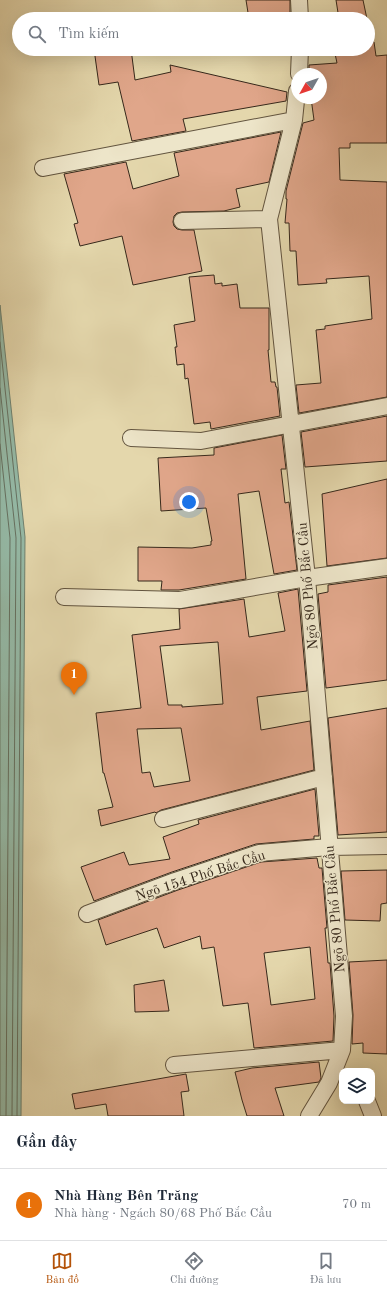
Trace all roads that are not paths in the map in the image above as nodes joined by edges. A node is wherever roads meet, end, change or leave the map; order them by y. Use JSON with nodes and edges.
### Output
{"nodes":[{"id":1,"x":299,"y":0,"type":"edge"},
{"id":2,"x":300,"y":12,"type":"edge"},
{"id":3,"x":300,"y":56,"type":"edge"},
{"id":4,"x":299,"y":68,"type":"edge"},
{"id":5,"x":296,"y":104,"type":"edge"},
{"id":6,"x":294,"y":120,"type":"junction"},
{"id":7,"x":43,"y":168,"type":"dead end"},
{"id":8,"x":270,"y":219,"type":"junction"},
{"id":9,"x":182,"y":222,"type":"dead end"},
{"id":10,"x":387,"y":406,"type":"edge"},
{"id":11,"x":290,"y":424,"type":"junction"},
{"id":12,"x":131,"y":438,"type":"dead end"},
{"id":13,"x":387,"y":567,"type":"edge"},
{"id":14,"x":307,"y":578,"type":"junction"},
{"id":15,"x":64,"y":597,"type":"dead end"},
{"id":16,"x":324,"y":777,"type":"junction"},
{"id":17,"x":163,"y":819,"type":"dead end"},
{"id":18,"x":387,"y":846,"type":"edge"},
{"id":19,"x":329,"y":847,"type":"junction"},
{"id":20,"x":87,"y":914,"type":"dead end"},
{"id":21,"x":342,"y":1050,"type":"junction"},
{"id":22,"x":174,"y":1065,"type":"dead end"},
{"id":23,"x":335,"y":1085,"type":"edge"},
{"id":24,"x":368,"y":1104,"type":"edge"},
{"id":25,"x":309,"y":1116,"type":"edge"},
{"id":26,"x":373,"y":1116,"type":"edge"}],
"edges":[{"from":1,"to":2,"type":"street"},
{"from":3,"to":4,"type":"street"},
{"from":5,"to":6,"type":"street","name":"Ngõ 80 Phố Bắc Cầu"},
{"from":6,"to":7,"type":"street"},
{"from":6,"to":8,"type":"street","name":"Ngõ 80 Phố Bắc Cầu"},
{"from":8,"to":9,"type":"street"},
{"from":8,"to":11,"type":"street","name":"Ngõ 80 Phố Bắc Cầu"},
{"from":10,"to":11,"type":"street"},
{"from":11,"to":12,"type":"street"},
{"from":11,"to":14,"type":"street","name":"Ngõ 80 Phố Bắc Cầu"},
{"from":13,"to":14,"type":"street"},
{"from":14,"to":15,"type":"street"},
{"from":14,"to":16,"type":"street","name":"Ngõ 80 Phố Bắc Cầu"},
{"from":16,"to":17,"type":"street"},
{"from":16,"to":19,"type":"street","name":"Ngõ 80 Phố Bắc Cầu"},
{"from":18,"to":19,"type":"street","name":"Ngõ 154 Phố Bắc Cầu"},
{"from":19,"to":20,"type":"street","name":"Ngõ 154 Phố Bắc Cầu"},
{"from":19,"to":21,"type":"street","name":"Ngõ 80 Phố Bắc Cầu"},
{"from":21,"to":22,"type":"street"},
{"from":21,"to":23,"type":"street","name":"Ngõ 80 Phố Bắc Cầu"},
{"from":23,"to":25,"type":"street","name":"Ngõ 80 Phố Bắc Cầu"},
{"from":24,"to":26,"type":"street"}]}
